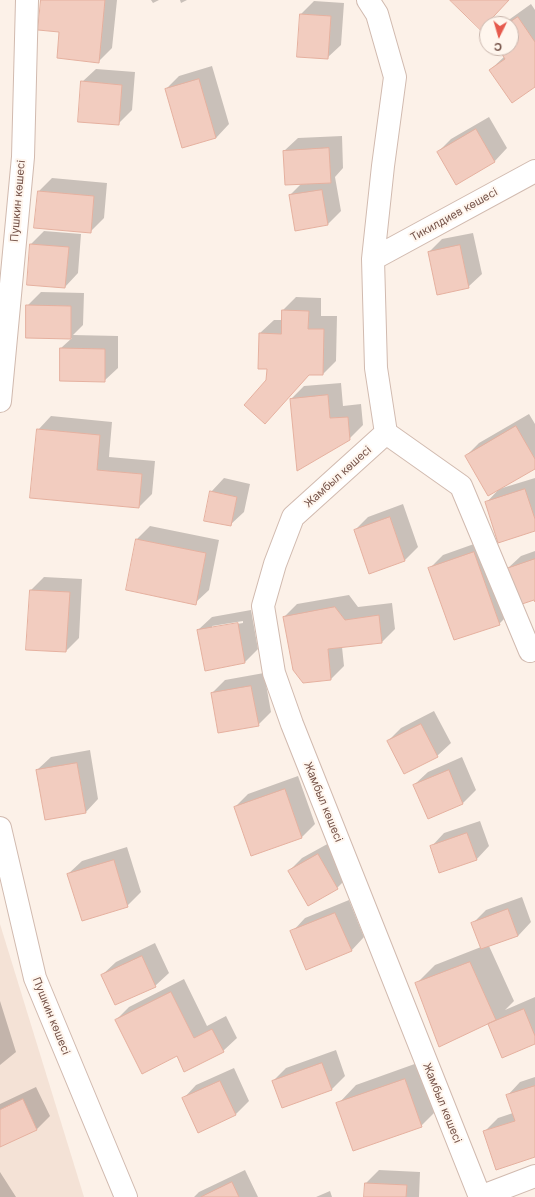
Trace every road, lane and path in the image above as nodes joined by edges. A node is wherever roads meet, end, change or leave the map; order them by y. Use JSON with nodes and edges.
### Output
{"nodes":[{"id":1,"x":27,"y":0,"type":"edge"},
{"id":2,"x":368,"y":0,"type":"edge"},
{"id":3,"x":535,"y":171,"type":"edge"},
{"id":4,"x":373,"y":259,"type":"junction"},
{"id":5,"x":0,"y":401,"type":"edge"},
{"id":6,"x":386,"y":433,"type":"junction"},
{"id":7,"x":530,"y":651,"type":"dead end"},
{"id":8,"x":0,"y":828,"type":"edge"},
{"id":9,"x":535,"y":1176,"type":"edge"},
{"id":10,"x":126,"y":1197,"type":"edge"},
{"id":11,"x":480,"y":1197,"type":"edge"}],
"edges":[{"from":1,"to":5,"type":"street","name":"Пушкин көшесі"},
{"from":2,"to":4,"type":"street"},
{"from":3,"to":4,"type":"street","name":"Тикилдиев көшесі"},
{"from":4,"to":6,"type":"street"},
{"from":6,"to":7,"type":"street"},
{"from":6,"to":11,"type":"street","name":"Жамбыл көшесі"},
{"from":8,"to":10,"type":"street","name":"Пушкин көшесі"},
{"from":9,"to":11,"type":"street"}]}
